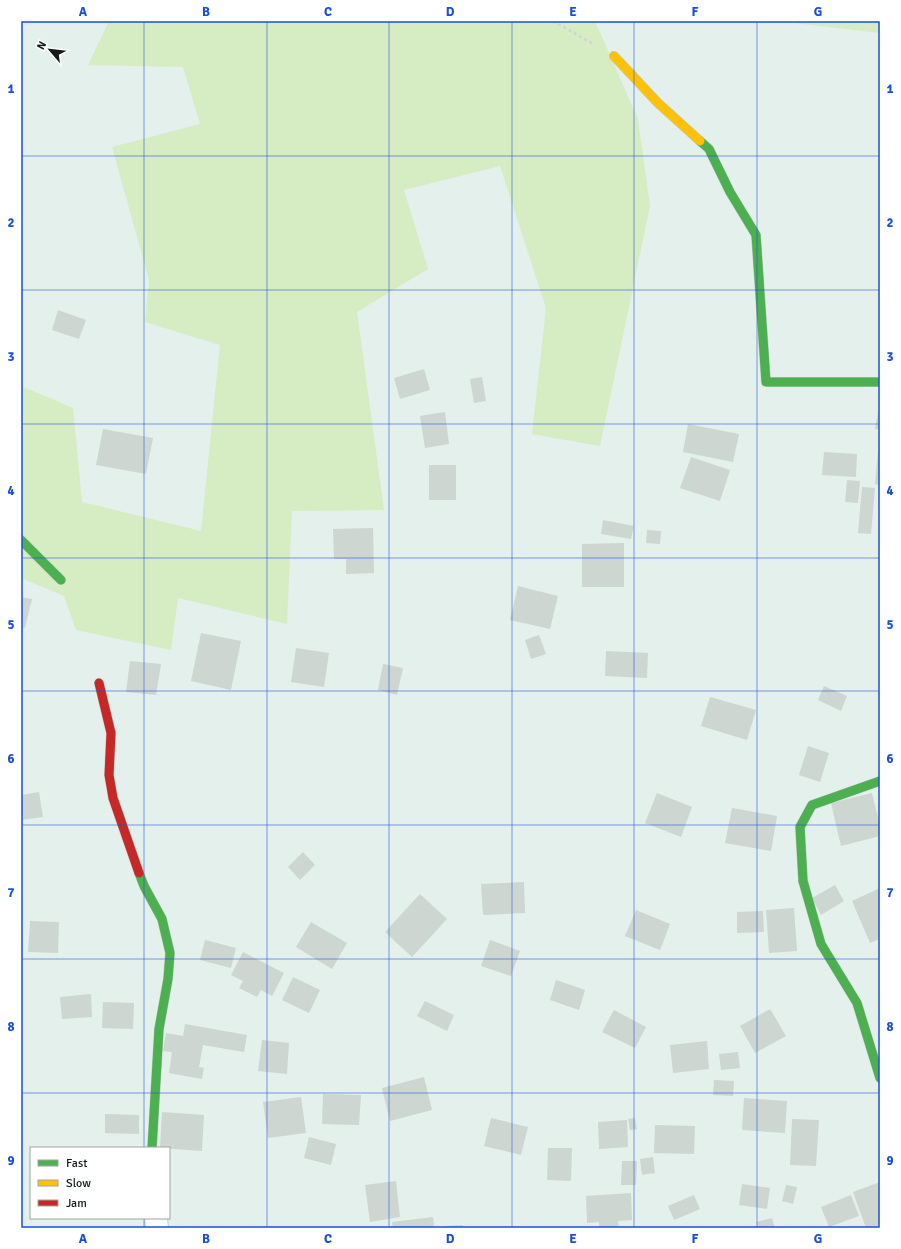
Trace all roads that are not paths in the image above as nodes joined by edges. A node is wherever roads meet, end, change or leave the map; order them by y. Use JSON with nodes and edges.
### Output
{"nodes":[{"id":1,"x":614,"y":56,"type":"road end"},
{"id":2,"x":880,"y":382,"type":"edge"},
{"id":3,"x":21,"y":540,"type":"edge"},
{"id":4,"x":61,"y":580,"type":"dead end"},
{"id":5,"x":99,"y":684,"type":"dead end"},
{"id":6,"x":880,"y":781,"type":"edge"},
{"id":7,"x":880,"y":1078,"type":"edge"},
{"id":8,"x":152,"y":1147,"type":"edge"}],
"edges":[{"from":1,"to":2,"type":"street"},
{"from":3,"to":4,"type":"street"},
{"from":5,"to":8,"type":"street"},
{"from":6,"to":7,"type":"street"}]}
